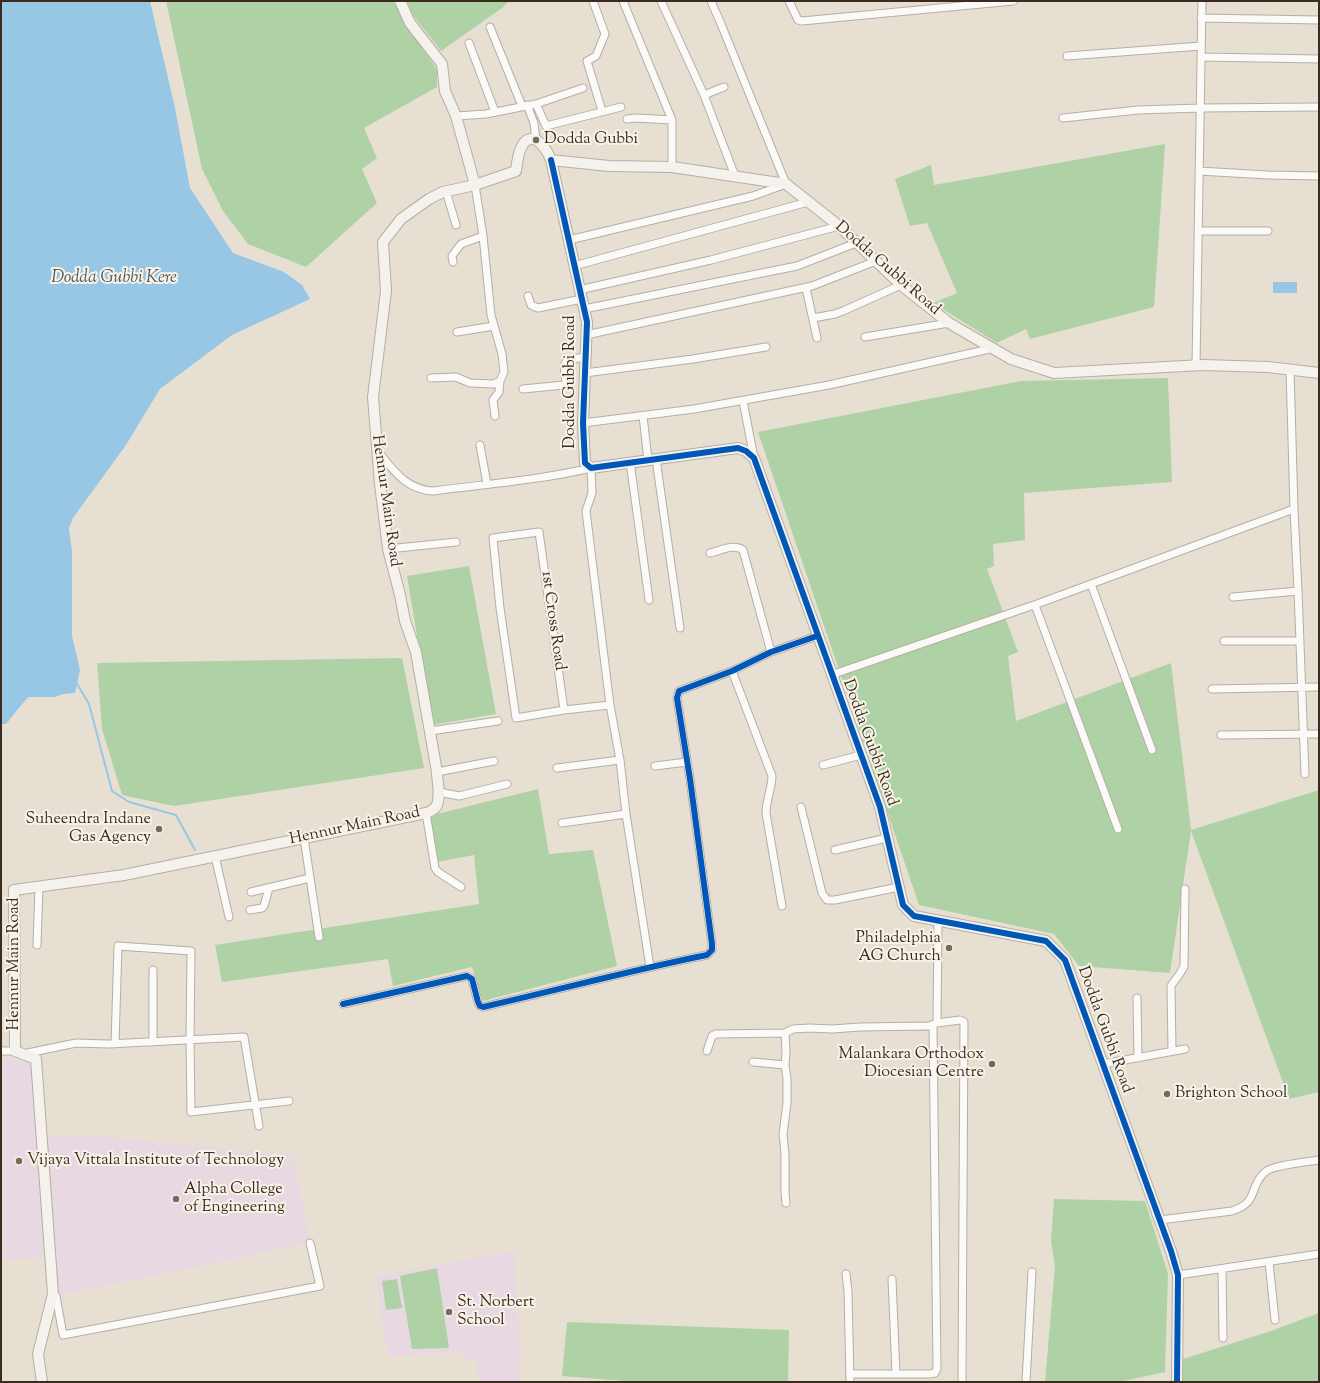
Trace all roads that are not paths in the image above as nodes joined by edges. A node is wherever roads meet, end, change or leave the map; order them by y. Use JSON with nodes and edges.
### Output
{"nodes":[{"id":1,"x":400,"y":1,"type":"edge"},
{"id":2,"x":593,"y":1,"type":"edge"},
{"id":3,"x":623,"y":1,"type":"edge"},
{"id":4,"x":661,"y":1,"type":"edge"},
{"id":5,"x":711,"y":1,"type":"edge"},
{"id":6,"x":789,"y":1,"type":"edge"},
{"id":7,"x":1013,"y":1,"type":"edge"},
{"id":8,"x":1202,"y":1,"type":"edge"},
{"id":9,"x":1202,"y":18,"type":"junction"},
{"id":10,"x":1319,"y":20,"type":"edge"},
{"id":11,"x":490,"y":27,"type":"dead end"},
{"id":12,"x":469,"y":43,"type":"dead end"},
{"id":13,"x":1201,"y":46,"type":"junction"},
{"id":14,"x":1067,"y":56,"type":"dead end"},
{"id":15,"x":1201,"y":57,"type":"junction"},
{"id":16,"x":1319,"y":59,"type":"edge"},
{"id":17,"x":724,"y":87,"type":"dead end"},
{"id":18,"x":583,"y":88,"type":"dead end"},
{"id":19,"x":704,"y":95,"type":"junction"},
{"id":20,"x":536,"y":104,"type":"junction"},
{"id":21,"x":524,"y":106,"type":"junction"},
{"id":22,"x":621,"y":107,"type":"dead end"},
{"id":23,"x":1319,"y":107,"type":"edge"},
{"id":24,"x":1200,"y":108,"type":"junction"},
{"id":25,"x":602,"y":111,"type":"junction"},
{"id":26,"x":495,"y":112,"type":"junction"},
{"id":27,"x":456,"y":116,"type":"junction"},
{"id":28,"x":1063,"y":118,"type":"dead end"},
{"id":29,"x":627,"y":119,"type":"dead end"},
{"id":30,"x":672,"y":120,"type":"junction"},
{"id":31,"x":546,"y":126,"type":"junction"},
{"id":32,"x":536,"y":140,"type":"junction"},
{"id":33,"x":551,"y":160,"type":"junction"},
{"id":34,"x":672,"y":167,"type":"junction"},
{"id":35,"x":1199,"y":171,"type":"junction"},
{"id":36,"x":735,"y":176,"type":"junction"},
{"id":37,"x":1319,"y":176,"type":"edge"},
{"id":38,"x":786,"y":184,"type":"junction"},
{"id":39,"x":475,"y":185,"type":"junction"},
{"id":40,"x":446,"y":191,"type":"junction"},
{"id":41,"x":808,"y":202,"type":"junction"},
{"id":42,"x":456,"y":225,"type":"dead end"},
{"id":43,"x":839,"y":226,"type":"junction"},
{"id":44,"x":1198,"y":231,"type":"junction"},
{"id":45,"x":1268,"y":231,"type":"dead end"},
{"id":46,"x":483,"y":236,"type":"junction"},
{"id":47,"x":569,"y":240,"type":"junction"},
{"id":48,"x":856,"y":243,"type":"junction"},
{"id":49,"x":876,"y":261,"type":"junction"},
{"id":50,"x":453,"y":262,"type":"dead end"},
{"id":51,"x":574,"y":266,"type":"junction"},
{"id":52,"x":901,"y":285,"type":"junction"},
{"id":53,"x":806,"y":288,"type":"junction"},
{"id":54,"x":528,"y":296,"type":"dead end"},
{"id":55,"x":582,"y":299,"type":"junction"},
{"id":56,"x":813,"y":318,"type":"junction"},
{"id":57,"x":948,"y":323,"type":"junction"},
{"id":58,"x":494,"y":326,"type":"junction"},
{"id":59,"x":457,"y":332,"type":"dead end"},
{"id":60,"x":586,"y":335,"type":"junction"},
{"id":61,"x":865,"y":337,"type":"dead end"},
{"id":62,"x":817,"y":338,"type":"dead end"},
{"id":63,"x":766,"y":347,"type":"dead end"},
{"id":64,"x":994,"y":348,"type":"junction"},
{"id":65,"x":585,"y":357,"type":"junction"},
{"id":66,"x":1196,"y":365,"type":"junction"},
{"id":67,"x":1290,"y":370,"type":"junction"},
{"id":68,"x":585,"y":373,"type":"junction"},
{"id":69,"x":1319,"y":373,"type":"edge"},
{"id":70,"x":431,"y":378,"type":"dead end"},
{"id":71,"x":500,"y":382,"type":"junction"},
{"id":72,"x":523,"y":389,"type":"dead end"},
{"id":73,"x":743,"y":401,"type":"junction"},
{"id":74,"x":495,"y":416,"type":"dead end"},
{"id":75,"x":643,"y":416,"type":"junction"},
{"id":76,"x":583,"y":423,"type":"junction"},
{"id":77,"x":480,"y":445,"type":"dead end"},
{"id":78,"x":377,"y":450,"type":"junction"},
{"id":79,"x":754,"y":458,"type":"junction"},
{"id":80,"x":652,"y":459,"type":"junction"},
{"id":81,"x":630,"y":462,"type":"junction"},
{"id":82,"x":591,"y":468,"type":"junction"},
{"id":83,"x":486,"y":484,"type":"junction"},
{"id":84,"x":1294,"y":509,"type":"junction"},
{"id":85,"x":456,"y":542,"type":"dead end"},
{"id":86,"x":388,"y":549,"type":"junction"},
{"id":87,"x":710,"y":553,"type":"dead end"},
{"id":88,"x":1091,"y":584,"type":"junction"},
{"id":89,"x":1298,"y":591,"type":"junction"},
{"id":90,"x":1233,"y":597,"type":"dead end"},
{"id":91,"x":649,"y":600,"type":"dead end"},
{"id":92,"x":1035,"y":605,"type":"junction"},
{"id":93,"x":680,"y":628,"type":"dead end"},
{"id":94,"x":817,"y":636,"type":"junction"},
{"id":95,"x":1224,"y":641,"type":"dead end"},
{"id":96,"x":1300,"y":641,"type":"junction"},
{"id":97,"x":771,"y":652,"type":"junction"},
{"id":98,"x":732,"y":671,"type":"junction"},
{"id":99,"x":831,"y":675,"type":"junction"},
{"id":100,"x":1302,"y":687,"type":"junction"},
{"id":101,"x":1319,"y":687,"type":"edge"},
{"id":102,"x":1212,"y":689,"type":"dead end"},
{"id":103,"x":610,"y":705,"type":"junction"},
{"id":104,"x":564,"y":710,"type":"junction"},
{"id":105,"x":498,"y":721,"type":"dead end"},
{"id":106,"x":430,"y":731,"type":"junction"},
{"id":107,"x":1304,"y":734,"type":"junction"},
{"id":108,"x":1319,"y":734,"type":"edge"},
{"id":109,"x":1221,"y":735,"type":"dead end"},
{"id":110,"x":1152,"y":750,"type":"dead end"},
{"id":111,"x":861,"y":756,"type":"junction"},
{"id":112,"x":620,"y":760,"type":"junction"},
{"id":113,"x":494,"y":761,"type":"dead end"},
{"id":114,"x":687,"y":762,"type":"junction"},
{"id":115,"x":823,"y":765,"type":"dead end"},
{"id":116,"x":655,"y":766,"type":"dead end"},
{"id":117,"x":557,"y":768,"type":"dead end"},
{"id":118,"x":437,"y":772,"type":"junction"},
{"id":119,"x":1305,"y":774,"type":"dead end"},
{"id":120,"x":506,"y":784,"type":"dead end"},
{"id":121,"x":439,"y":792,"type":"junction"},
{"id":122,"x":801,"y":807,"type":"dead end"},
{"id":123,"x":426,"y":813,"type":"junction"},
{"id":124,"x":626,"y":814,"type":"junction"},
{"id":125,"x":562,"y":823,"type":"dead end"},
{"id":126,"x":1118,"y":829,"type":"dead end"},
{"id":127,"x":304,"y":838,"type":"junction"},
{"id":128,"x":887,"y":838,"type":"junction"},
{"id":129,"x":835,"y":850,"type":"dead end"},
{"id":130,"x":215,"y":856,"type":"junction"},
{"id":131,"x":310,"y":878,"type":"junction"},
{"id":132,"x":899,"y":887,"type":"junction"},
{"id":133,"x":39,"y":888,"type":"junction"},
{"id":134,"x":269,"y":888,"type":"junction"},
{"id":135,"x":462,"y":888,"type":"dead end"},
{"id":136,"x":1185,"y":889,"type":"dead end"},
{"id":137,"x":250,"y":892,"type":"dead end"},
{"id":138,"x":782,"y":906,"type":"dead end"},
{"id":139,"x":250,"y":910,"type":"dead end"},
{"id":140,"x":229,"y":917,"type":"dead end"},
{"id":141,"x":938,"y":921,"type":"junction"},
{"id":142,"x":319,"y":936,"type":"dead end"},
{"id":143,"x":37,"y":945,"type":"dead end"},
{"id":144,"x":650,"y":967,"type":"junction"},
{"id":145,"x":153,"y":970,"type":"dead end"},
{"id":146,"x":1137,"y":998,"type":"dead end"},
{"id":147,"x":343,"y":1004,"type":"dead end"},
{"id":148,"x":935,"y":1024,"type":"junction"},
{"id":149,"x":785,"y":1033,"type":"junction"},
{"id":150,"x":190,"y":1040,"type":"junction"},
{"id":151,"x":153,"y":1042,"type":"junction"},
{"id":152,"x":115,"y":1044,"type":"junction"},
{"id":153,"x":1185,"y":1049,"type":"dead end"},
{"id":154,"x":1,"y":1051,"type":"edge"},
{"id":155,"x":707,"y":1051,"type":"dead end"},
{"id":156,"x":1172,"y":1051,"type":"junction"},
{"id":157,"x":19,"y":1053,"type":"junction"},
{"id":158,"x":1138,"y":1058,"type":"junction"},
{"id":159,"x":753,"y":1062,"type":"dead end"},
{"id":160,"x":1103,"y":1064,"type":"junction"},
{"id":161,"x":785,"y":1065,"type":"junction"},
{"id":162,"x":289,"y":1101,"type":"dead end"},
{"id":163,"x":256,"y":1106,"type":"junction"},
{"id":164,"x":259,"y":1126,"type":"dead end"},
{"id":165,"x":1319,"y":1160,"type":"edge"},
{"id":166,"x":786,"y":1203,"type":"dead end"},
{"id":167,"x":1160,"y":1220,"type":"junction"},
{"id":168,"x":310,"y":1243,"type":"dead end"},
{"id":169,"x":1319,"y":1254,"type":"edge"},
{"id":170,"x":1269,"y":1262,"type":"junction"},
{"id":171,"x":1222,"y":1269,"type":"junction"},
{"id":172,"x":1032,"y":1272,"type":"dead end"},
{"id":173,"x":846,"y":1274,"type":"dead end"},
{"id":174,"x":1178,"y":1275,"type":"junction"},
{"id":175,"x":892,"y":1279,"type":"dead end"},
{"id":176,"x":53,"y":1294,"type":"junction"},
{"id":177,"x":1275,"y":1320,"type":"dead end"},
{"id":178,"x":1223,"y":1338,"type":"dead end"},
{"id":179,"x":896,"y":1374,"type":"junction"},
{"id":180,"x":850,"y":1378,"type":"edge"},
{"id":181,"x":42,"y":1382,"type":"edge"},
{"id":182,"x":962,"y":1382,"type":"edge"},
{"id":183,"x":1026,"y":1382,"type":"edge"},
{"id":184,"x":1176,"y":1382,"type":"edge"}],
"edges":[{"from":1,"to":27,"type":"main road"},
{"from":2,"to":25,"type":"street"},
{"from":3,"to":30,"type":"street"},
{"from":4,"to":19,"type":"street"},
{"from":5,"to":38,"type":"street"},
{"from":6,"to":7,"type":"street"},
{"from":8,"to":9,"type":"street"},
{"from":9,"to":10,"type":"street"},
{"from":9,"to":13,"type":"street"},
{"from":11,"to":21,"type":"street"},
{"from":12,"to":26,"type":"street"},
{"from":13,"to":14,"type":"street"},
{"from":13,"to":15,"type":"street"},
{"from":15,"to":16,"type":"street"},
{"from":15,"to":24,"type":"street"},
{"from":17,"to":19,"type":"street"},
{"from":18,"to":20,"type":"street"},
{"from":19,"to":36,"type":"street"},
{"from":20,"to":21,"type":"street"},
{"from":20,"to":31,"type":"street"},
{"from":21,"to":26,"type":"street"},
{"from":21,"to":32,"type":"street"},
{"from":22,"to":25,"type":"street"},
{"from":23,"to":24,"type":"street"},
{"from":24,"to":28,"type":"street"},
{"from":24,"to":35,"type":"street"},
{"from":25,"to":31,"type":"street"},
{"from":26,"to":27,"type":"street"},
{"from":27,"to":39,"type":"main road"},
{"from":29,"to":30,"type":"street"},
{"from":30,"to":34,"type":"street"},
{"from":31,"to":32,"type":"street"},
{"from":32,"to":33,"type":"main road"},
{"from":32,"to":39,"type":"main road","name":"Hennur Main Road"},
{"from":33,"to":34,"type":"main road"},
{"from":33,"to":47,"type":"main road","name":"Dodda Gubbi Road"},
{"from":34,"to":36,"type":"main road"},
{"from":35,"to":37,"type":"street"},
{"from":35,"to":44,"type":"street"},
{"from":36,"to":38,"type":"main road"},
{"from":38,"to":41,"type":"main road","name":"Dodda Gubbi Road"},
{"from":38,"to":47,"type":"street"},
{"from":39,"to":40,"type":"main road","name":"Hennur Main Road"},
{"from":39,"to":46,"type":"street"},
{"from":40,"to":42,"type":"street"},
{"from":40,"to":78,"type":"main road","name":"Hennur Main Road"},
{"from":41,"to":43,"type":"main road","name":"Dodda Gubbi Road"},
{"from":41,"to":51,"type":"street"},
{"from":43,"to":48,"type":"main road","name":"Dodda Gubbi Road"},
{"from":43,"to":55,"type":"street"},
{"from":44,"to":45,"type":"street"},
{"from":44,"to":66,"type":"street"},
{"from":46,"to":50,"type":"street"},
{"from":46,"to":58,"type":"street"},
{"from":47,"to":51,"type":"main road","name":"Dodda Gubbi Road"},
{"from":48,"to":49,"type":"main road","name":"Dodda Gubbi Road"},
{"from":48,"to":55,"type":"street"},
{"from":49,"to":52,"type":"main road","name":"Dodda Gubbi Road"},
{"from":49,"to":53,"type":"street"},
{"from":51,"to":55,"type":"main road","name":"Dodda Gubbi Road"},
{"from":52,"to":56,"type":"street"},
{"from":52,"to":57,"type":"main road","name":"Dodda Gubbi Road"},
{"from":53,"to":56,"type":"street"},
{"from":53,"to":60,"type":"street"},
{"from":54,"to":55,"type":"street"},
{"from":55,"to":60,"type":"main road","name":"Dodda Gubbi Road"},
{"from":56,"to":62,"type":"street"},
{"from":57,"to":61,"type":"street"},
{"from":57,"to":64,"type":"main road","name":"Dodda Gubbi Road"},
{"from":58,"to":59,"type":"street"},
{"from":58,"to":71,"type":"street"},
{"from":60,"to":65,"type":"main road","name":"Dodda Gubbi Road"},
{"from":63,"to":68,"type":"street"},
{"from":64,"to":66,"type":"main road","name":"Dodda Gubbi Road"},
{"from":64,"to":73,"type":"street"},
{"from":65,"to":68,"type":"main road","name":"Dodda Gubbi Road"},
{"from":65,"to":72,"type":"street"},
{"from":66,"to":67,"type":"main road","name":"Dodda Gubbi Road"},
{"from":67,"to":69,"type":"main road","name":"Dodda Gubbi Road"},
{"from":67,"to":84,"type":"street"},
{"from":68,"to":76,"type":"main road","name":"Dodda Gubbi Road"},
{"from":70,"to":71,"type":"street"},
{"from":71,"to":74,"type":"street"},
{"from":73,"to":75,"type":"street"},
{"from":73,"to":79,"type":"street"},
{"from":75,"to":76,"type":"street"},
{"from":75,"to":80,"type":"street"},
{"from":76,"to":82,"type":"main road","name":"Dodda Gubbi Road"},
{"from":77,"to":83,"type":"street"},
{"from":78,"to":83,"type":"street"},
{"from":78,"to":86,"type":"main road","name":"Hennur Main Road"},
{"from":79,"to":80,"type":"main road","name":"Dodda Gubbi Road"},
{"from":79,"to":94,"type":"main road","name":"Dodda Gubbi Road"},
{"from":80,"to":81,"type":"main road","name":"Dodda Gubbi Road"},
{"from":80,"to":93,"type":"street"},
{"from":81,"to":82,"type":"main road","name":"Dodda Gubbi Road"},
{"from":81,"to":91,"type":"street"},
{"from":82,"to":83,"type":"street"},
{"from":82,"to":103,"type":"street"},
{"from":84,"to":88,"type":"street"},
{"from":84,"to":89,"type":"street"},
{"from":85,"to":86,"type":"street"},
{"from":86,"to":106,"type":"main road","name":"Hennur Main Road"},
{"from":87,"to":97,"type":"street"},
{"from":88,"to":92,"type":"street"},
{"from":88,"to":110,"type":"street"},
{"from":89,"to":90,"type":"street"},
{"from":89,"to":96,"type":"street"},
{"from":92,"to":99,"type":"street"},
{"from":92,"to":126,"type":"street"},
{"from":94,"to":97,"type":"street"},
{"from":94,"to":99,"type":"main road","name":"Dodda Gubbi Road"},
{"from":95,"to":96,"type":"street"},
{"from":96,"to":100,"type":"street"},
{"from":97,"to":98,"type":"street"},
{"from":98,"to":114,"type":"street"},
{"from":98,"to":138,"type":"street"},
{"from":99,"to":111,"type":"main road","name":"Dodda Gubbi Road"},
{"from":100,"to":101,"type":"street"},
{"from":100,"to":102,"type":"street"},
{"from":100,"to":107,"type":"street"},
{"from":103,"to":104,"type":"street"},
{"from":103,"to":112,"type":"street"},
{"from":104,"to":104,"type":"street","name":"1st Cross Road"},
{"from":105,"to":106,"type":"street"},
{"from":106,"to":118,"type":"main road","name":"Hennur Main Road"},
{"from":107,"to":108,"type":"street"},
{"from":107,"to":109,"type":"street"},
{"from":107,"to":119,"type":"street"},
{"from":111,"to":115,"type":"street"},
{"from":111,"to":128,"type":"main road","name":"Dodda Gubbi Road"},
{"from":112,"to":117,"type":"street"},
{"from":112,"to":124,"type":"street"},
{"from":113,"to":118,"type":"street"},
{"from":114,"to":116,"type":"street"},
{"from":114,"to":144,"type":"street"},
{"from":118,"to":121,"type":"main road","name":"Hennur Main Road"},
{"from":120,"to":121,"type":"street"},
{"from":121,"to":123,"type":"main road","name":"Hennur Main Road"},
{"from":122,"to":132,"type":"street"},
{"from":123,"to":127,"type":"main road","name":"Hennur Main Road"},
{"from":123,"to":135,"type":"street"},
{"from":124,"to":125,"type":"street"},
{"from":124,"to":144,"type":"street"},
{"from":127,"to":130,"type":"main road","name":"Hennur Main Road"},
{"from":127,"to":131,"type":"street"},
{"from":128,"to":129,"type":"street"},
{"from":128,"to":132,"type":"main road","name":"Dodda Gubbi Road"},
{"from":130,"to":133,"type":"main road","name":"Hennur Main Road"},
{"from":130,"to":140,"type":"street"},
{"from":131,"to":134,"type":"street"},
{"from":131,"to":142,"type":"street"},
{"from":132,"to":141,"type":"main road","name":"Dodda Gubbi Road"},
{"from":133,"to":143,"type":"street"},
{"from":133,"to":157,"type":"main road","name":"Hennur Main Road"},
{"from":134,"to":137,"type":"street"},
{"from":134,"to":139,"type":"street"},
{"from":136,"to":156,"type":"street"},
{"from":141,"to":148,"type":"street"},
{"from":141,"to":160,"type":"main road","name":"Dodda Gubbi Road"},
{"from":144,"to":147,"type":"street"},
{"from":145,"to":151,"type":"street"},
{"from":146,"to":158,"type":"street"},
{"from":148,"to":149,"type":"street"},
{"from":148,"to":179,"type":"street"},
{"from":148,"to":182,"type":"street"},
{"from":149,"to":155,"type":"street"},
{"from":149,"to":161,"type":"street"},
{"from":150,"to":151,"type":"street"},
{"from":150,"to":152,"type":"street"},
{"from":150,"to":163,"type":"street"},
{"from":150,"to":163,"type":"street"},
{"from":151,"to":152,"type":"street"},
{"from":152,"to":157,"type":"street"},
{"from":153,"to":156,"type":"street"},
{"from":154,"to":157,"type":"street"},
{"from":156,"to":158,"type":"street"},
{"from":157,"to":176,"type":"main road","name":"Hennur Main Road"},
{"from":158,"to":160,"type":"street"},
{"from":159,"to":161,"type":"street"},
{"from":160,"to":167,"type":"main road","name":"Dodda Gubbi Road"},
{"from":161,"to":166,"type":"street"},
{"from":162,"to":163,"type":"street"},
{"from":163,"to":164,"type":"street"},
{"from":165,"to":167,"type":"street"},
{"from":167,"to":174,"type":"main road","name":"Dodda Gubbi Road"},
{"from":168,"to":176,"type":"street"},
{"from":169,"to":170,"type":"street"},
{"from":170,"to":171,"type":"street"},
{"from":170,"to":177,"type":"street"},
{"from":171,"to":174,"type":"street"},
{"from":171,"to":178,"type":"street"},
{"from":172,"to":183,"type":"street"},
{"from":173,"to":180,"type":"street"},
{"from":174,"to":184,"type":"main road","name":"Dodda Gubbi Road"},
{"from":175,"to":179,"type":"street"},
{"from":176,"to":181,"type":"main road","name":"Hennur Main Road"},
{"from":179,"to":180,"type":"street"}]}
